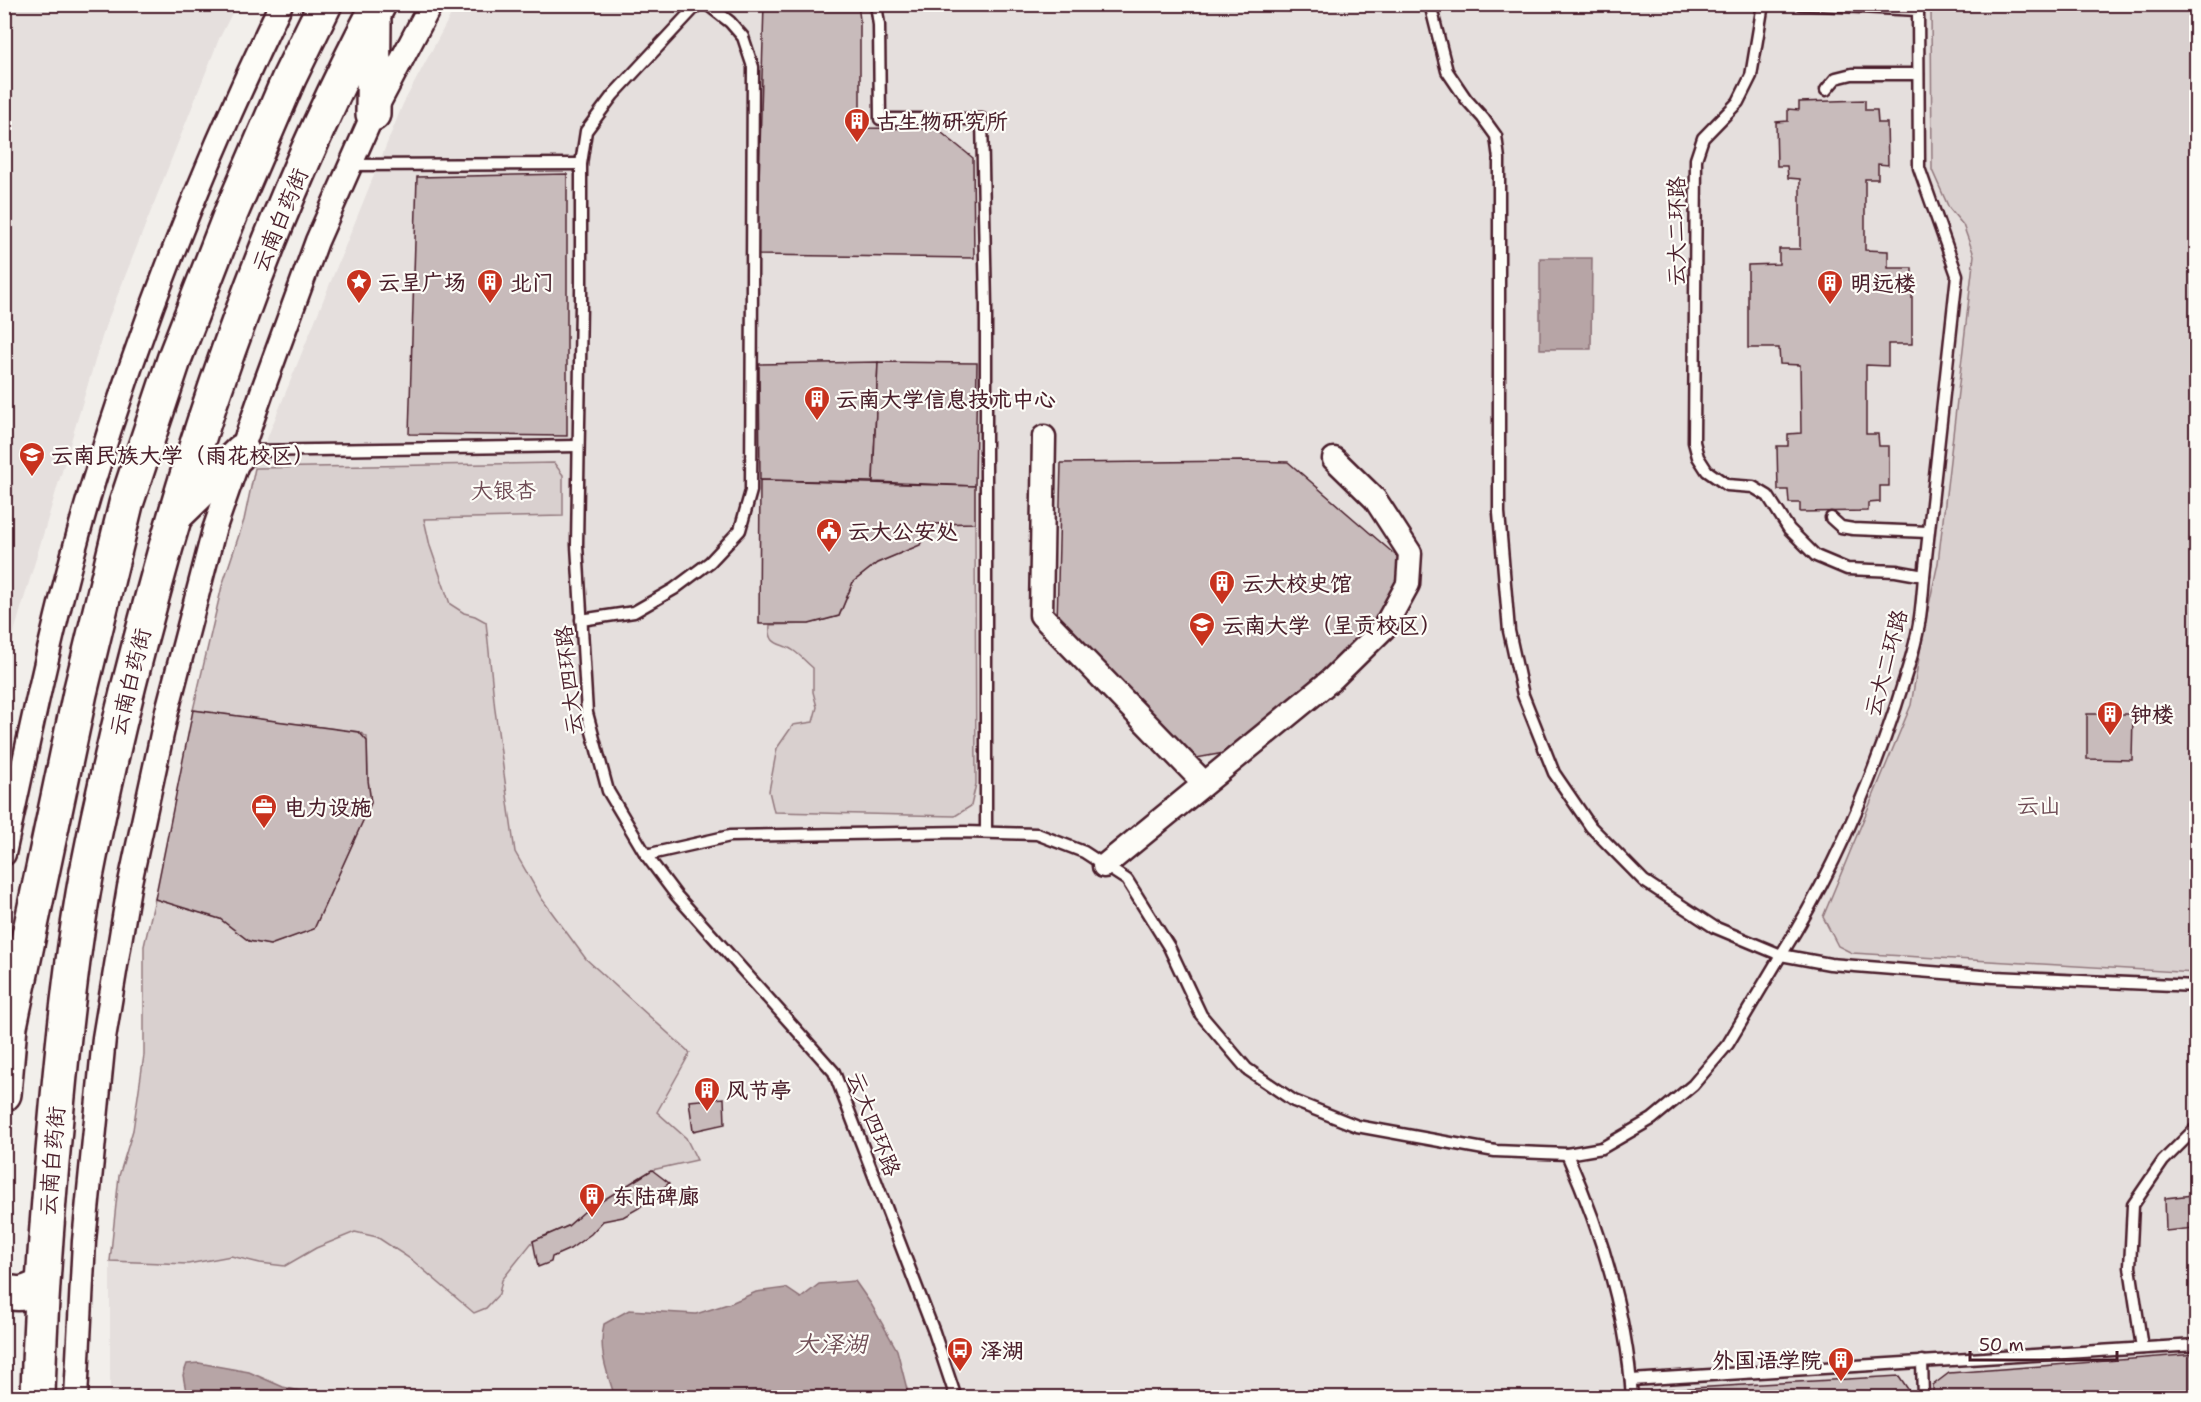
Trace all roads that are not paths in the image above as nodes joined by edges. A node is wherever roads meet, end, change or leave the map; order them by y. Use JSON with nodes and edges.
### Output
{"nodes":[{"id":1,"x":7,"y":4,"type":"edge"},
{"id":2,"x":281,"y":4,"type":"edge"},
{"id":3,"x":325,"y":4,"type":"edge"},
{"id":4,"x":431,"y":4,"type":"edge"},
{"id":5,"x":698,"y":4,"type":"edge"},
{"id":6,"x":707,"y":4,"type":"edge"},
{"id":7,"x":876,"y":4,"type":"edge"},
{"id":8,"x":1430,"y":4,"type":"edge"},
{"id":9,"x":1763,"y":4,"type":"edge"},
{"id":10,"x":1800,"y":4,"type":"edge"},
{"id":11,"x":377,"y":9,"type":"edge"},
{"id":12,"x":4,"y":10,"type":"edge"},
{"id":13,"x":1918,"y":74,"type":"junction"},
{"id":14,"x":1826,"y":90,"type":"dead end"},
{"id":15,"x":373,"y":114,"type":"junction"},
{"id":16,"x":581,"y":164,"type":"junction"},
{"id":17,"x":350,"y":165,"type":"junction"},
{"id":18,"x":1044,"y":437,"type":"dead end"},
{"id":19,"x":579,"y":446,"type":"junction"},
{"id":20,"x":242,"y":451,"type":"junction"},
{"id":21,"x":1334,"y":459,"type":"dead end"},
{"id":22,"x":173,"y":517,"type":"junction"},
{"id":23,"x":1831,"y":518,"type":"dead end"},
{"id":24,"x":1928,"y":532,"type":"junction"},
{"id":25,"x":1924,"y":576,"type":"junction"},
{"id":26,"x":581,"y":620,"type":"junction"},
{"id":27,"x":1204,"y":783,"type":"junction"},
{"id":28,"x":986,"y":832,"type":"junction"},
{"id":29,"x":4,"y":854,"type":"edge"},
{"id":30,"x":646,"y":855,"type":"junction"},
{"id":31,"x":1104,"y":866,"type":"junction"},
{"id":32,"x":42,"y":873,"type":"junction"},
{"id":33,"x":4,"y":942,"type":"edge"},
{"id":34,"x":1780,"y":955,"type":"junction"},
{"id":35,"x":2196,"y":986,"type":"edge"},
{"id":36,"x":4,"y":1094,"type":"edge"},
{"id":37,"x":2196,"y":1128,"type":"edge"},
{"id":38,"x":1567,"y":1154,"type":"junction"},
{"id":39,"x":42,"y":1285,"type":"junction"},
{"id":40,"x":4,"y":1291,"type":"edge"},
{"id":41,"x":2196,"y":1345,"type":"edge"},
{"id":42,"x":2142,"y":1348,"type":"junction"},
{"id":43,"x":1922,"y":1361,"type":"junction"},
{"id":44,"x":1631,"y":1380,"type":"junction"},
{"id":45,"x":38,"y":1398,"type":"edge"},
{"id":46,"x":76,"y":1398,"type":"edge"},
{"id":47,"x":956,"y":1398,"type":"edge"},
{"id":48,"x":1632,"y":1398,"type":"edge"},
{"id":49,"x":1923,"y":1398,"type":"edge"}],
"edges":[{"from":1,"to":12,"type":"lane"},
{"from":2,"to":29,"type":"street"},
{"from":3,"to":32,"type":"main road","name":"云南白药街"},
{"from":4,"to":15,"type":"street"},
{"from":5,"to":16,"type":"lane","name":"云大四环路"},
{"from":6,"to":26,"type":"lane"},
{"from":7,"to":28,"type":"lane"},
{"from":8,"to":34,"type":"lane"},
{"from":9,"to":25,"type":"lane","name":"云大二环路"},
{"from":10,"to":13,"type":"lane"},
{"from":11,"to":15,"type":"main road"},
{"from":11,"to":22,"type":"main road","name":"云南白药街"},
{"from":13,"to":14,"type":"lane"},
{"from":13,"to":24,"type":"lane"},
{"from":15,"to":17,"type":"street"},
{"from":16,"to":17,"type":"lane"},
{"from":16,"to":19,"type":"lane","name":"云大四环路"},
{"from":17,"to":20,"type":"street"},
{"from":18,"to":27,"type":"street"},
{"from":19,"to":20,"type":"lane"},
{"from":19,"to":26,"type":"lane","name":"云大四环路"},
{"from":20,"to":22,"type":"main road"},
{"from":20,"to":46,"type":"street"},
{"from":21,"to":27,"type":"street"},
{"from":22,"to":39,"type":"main road","name":"云南白药街"},
{"from":23,"to":24,"type":"lane"},
{"from":24,"to":25,"type":"lane"},
{"from":25,"to":34,"type":"lane","name":"云大二环路"},
{"from":26,"to":30,"type":"lane","name":"云大四环路"},
{"from":27,"to":31,"type":"street"},
{"from":28,"to":30,"type":"lane","name":"云大二环路"},
{"from":28,"to":31,"type":"lane","name":"云大二环路"},
{"from":30,"to":47,"type":"lane","name":"云大四环路"},
{"from":31,"to":38,"type":"lane","name":"云大二环路"},
{"from":32,"to":33,"type":"main road"},
{"from":32,"to":36,"type":"main road","name":"云南白药街"},
{"from":34,"to":35,"type":"lane"},
{"from":34,"to":38,"type":"lane","name":"云大二环路"},
{"from":37,"to":42,"type":"lane"},
{"from":38,"to":44,"type":"lane"},
{"from":39,"to":40,"type":"main road"},
{"from":39,"to":45,"type":"main road","name":"云南白药街"},
{"from":41,"to":42,"type":"lane"},
{"from":42,"to":43,"type":"lane"},
{"from":43,"to":44,"type":"lane"},
{"from":43,"to":49,"type":"lane"},
{"from":44,"to":48,"type":"lane"}]}
